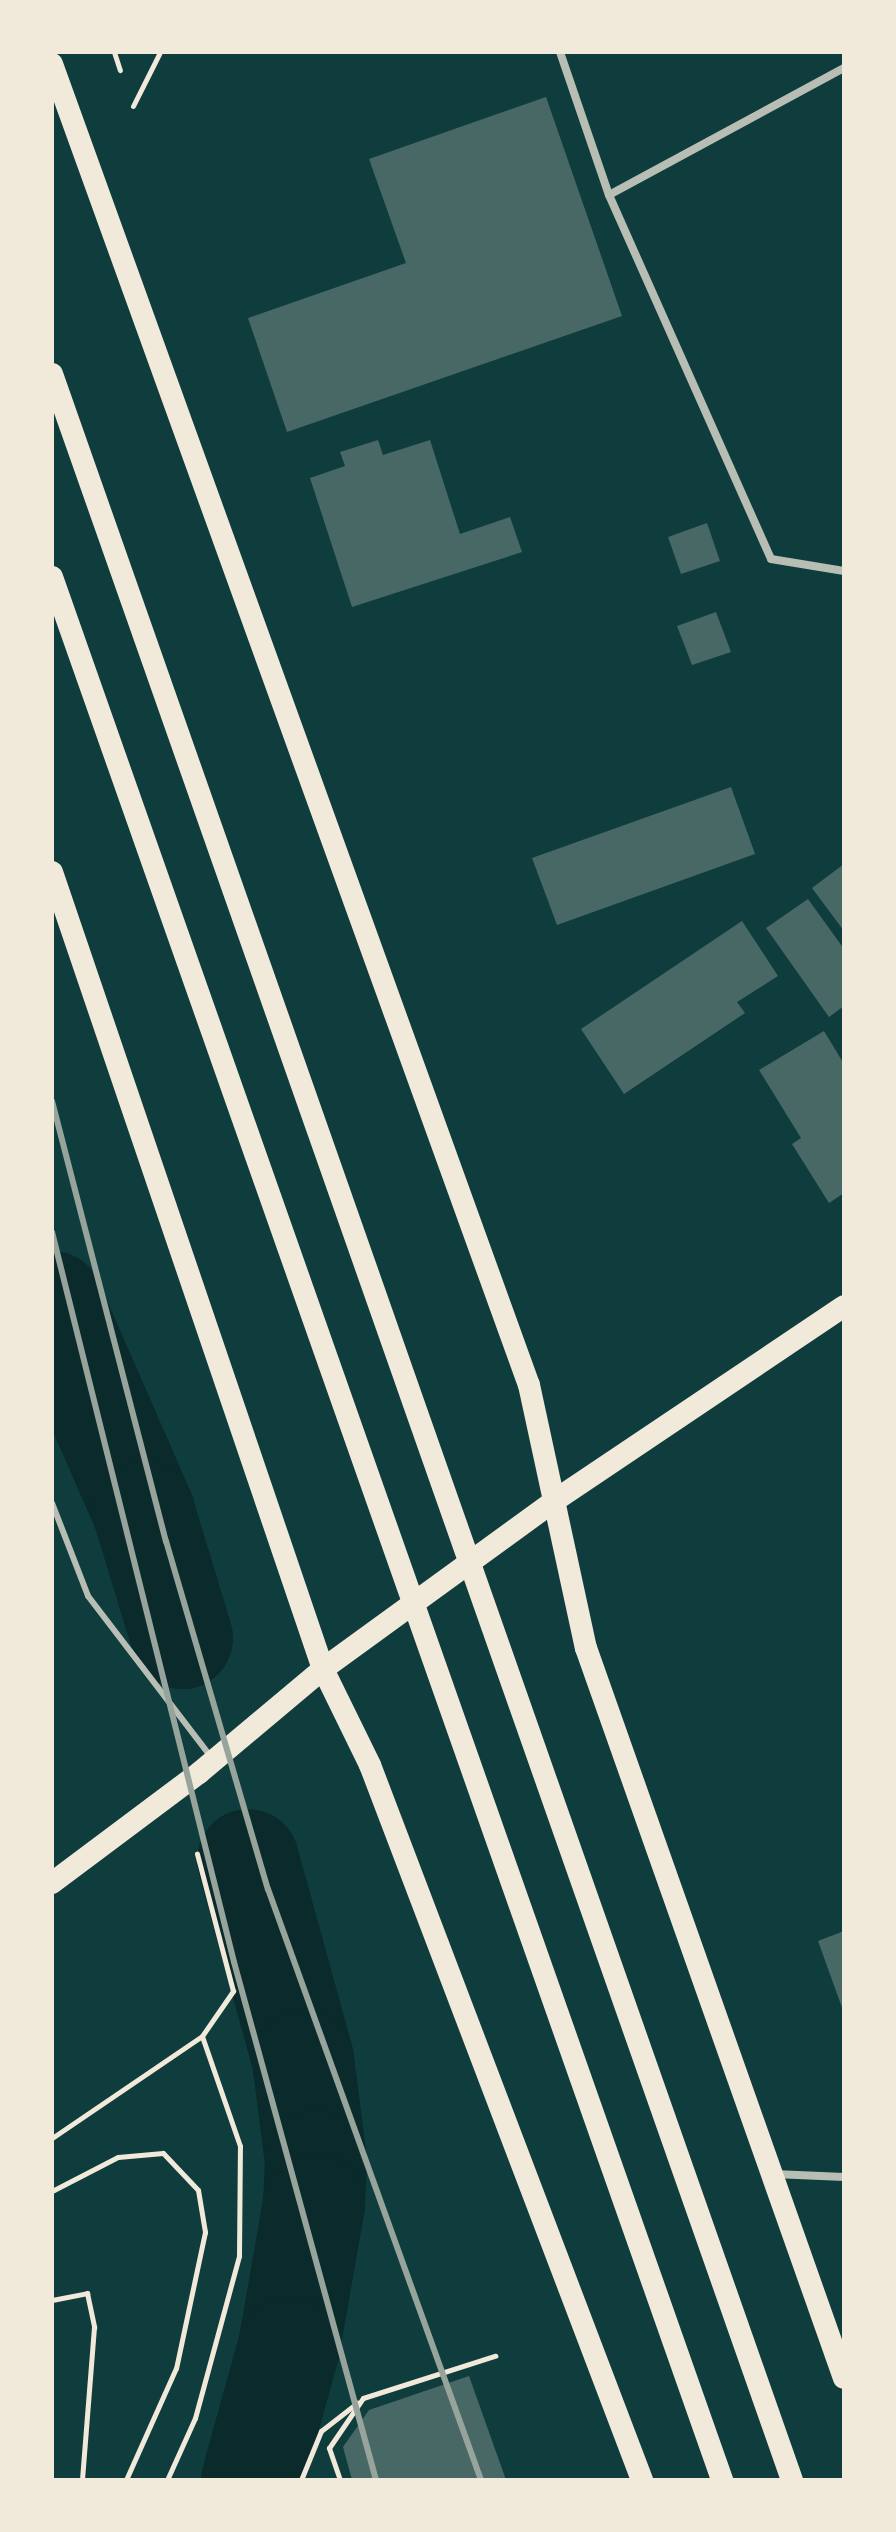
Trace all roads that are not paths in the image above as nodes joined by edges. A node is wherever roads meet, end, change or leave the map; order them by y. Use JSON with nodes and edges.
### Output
{"nodes":[{"id":1,"x":560,"y":52,"type":"edge"},
{"id":2,"x":52,"y":64,"type":"edge"},
{"id":3,"x":844,"y":68,"type":"edge"},
{"id":4,"x":609,"y":195,"type":"junction"},
{"id":5,"x":52,"y":374,"type":"edge"},
{"id":6,"x":844,"y":571,"type":"edge"},
{"id":7,"x":52,"y":577,"type":"edge"},
{"id":8,"x":52,"y":872,"type":"edge"},
{"id":9,"x":844,"y":1306,"type":"edge"},
{"id":10,"x":554,"y":1501,"type":"junction"},
{"id":11,"x":52,"y":1503,"type":"edge"},
{"id":12,"x":323,"y":1669,"type":"junction"},
{"id":13,"x":214,"y":1760,"type":"junction"},
{"id":14,"x":52,"y":1883,"type":"edge"},
{"id":15,"x":770,"y":2174,"type":"junction"},
{"id":16,"x":844,"y":2177,"type":"edge"},
{"id":17,"x":844,"y":2378,"type":"edge"},
{"id":18,"x":642,"y":2480,"type":"edge"},
{"id":19,"x":722,"y":2480,"type":"edge"},
{"id":20,"x":792,"y":2480,"type":"edge"}],
"edges":[{"from":1,"to":4,"type":"street"},
{"from":2,"to":10,"type":"highway"},
{"from":3,"to":4,"type":"street"},
{"from":4,"to":6,"type":"street"},
{"from":5,"to":20,"type":"highway"},
{"from":7,"to":19,"type":"highway"},
{"from":8,"to":12,"type":"highway"},
{"from":9,"to":10,"type":"highway"},
{"from":10,"to":12,"type":"highway"},
{"from":10,"to":15,"type":"highway"},
{"from":11,"to":13,"type":"lane"},
{"from":12,"to":13,"type":"highway"},
{"from":12,"to":18,"type":"highway"},
{"from":13,"to":14,"type":"highway"},
{"from":15,"to":16,"type":"street"},
{"from":15,"to":17,"type":"highway"}]}
